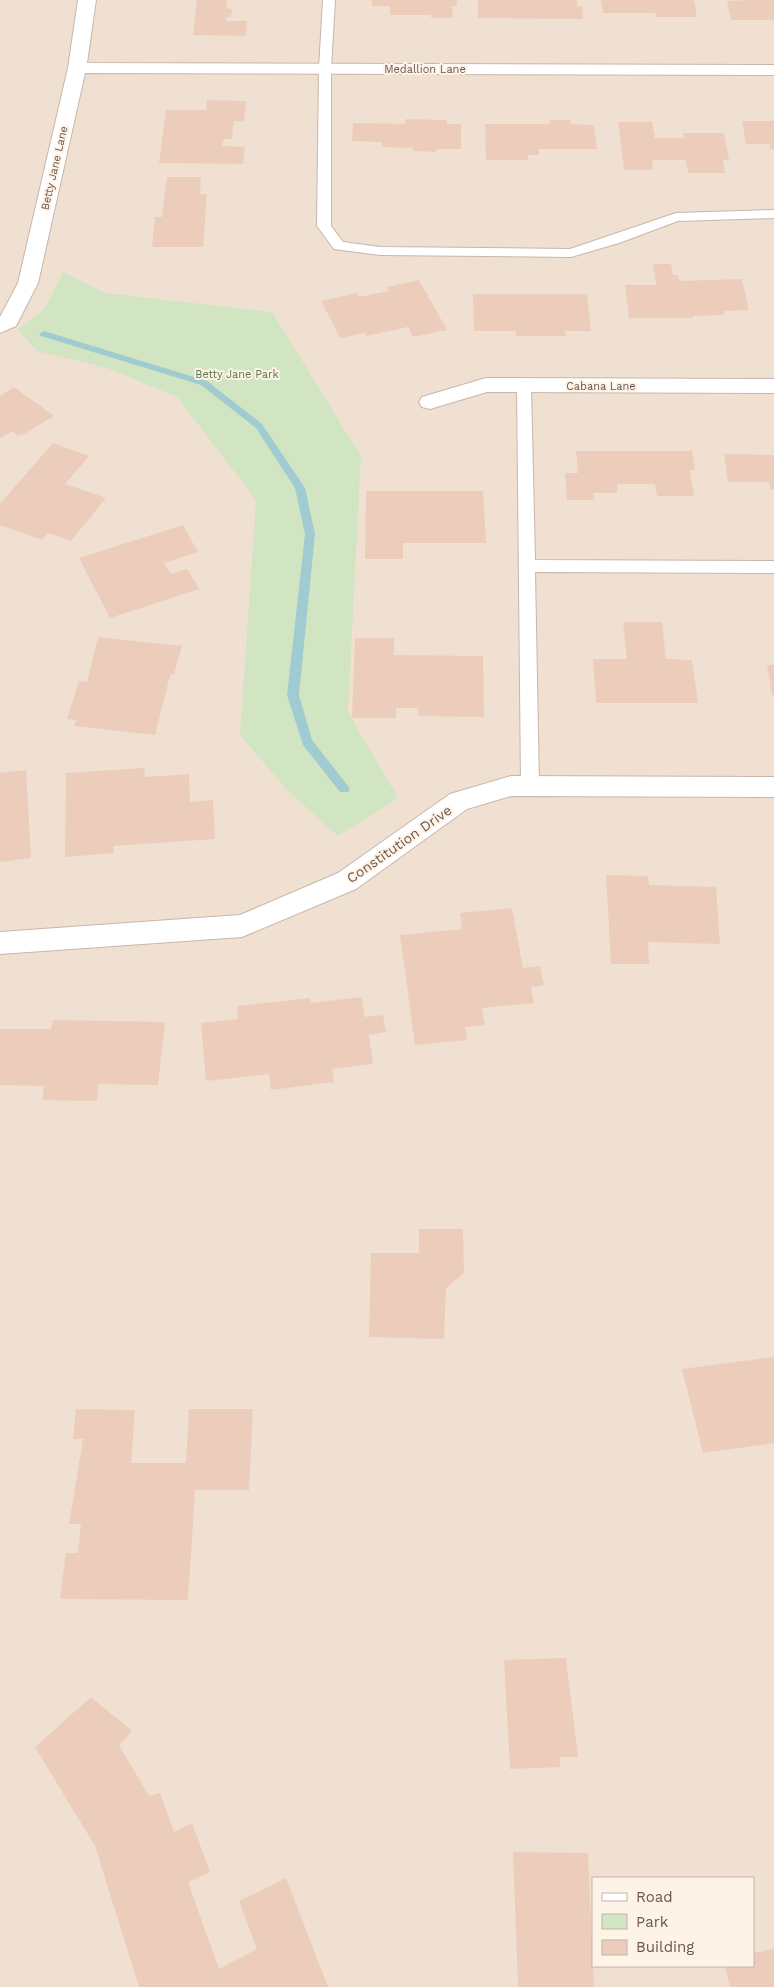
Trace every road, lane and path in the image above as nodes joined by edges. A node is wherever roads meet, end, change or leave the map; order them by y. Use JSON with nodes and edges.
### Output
{"nodes":[{"id":1,"x":87,"y":0,"type":"edge"},
{"id":2,"x":329,"y":0,"type":"edge"},
{"id":3,"x":77,"y":68,"type":"junction"},
{"id":4,"x":325,"y":68,"type":"junction"},
{"id":5,"x":774,"y":70,"type":"edge"},
{"id":6,"x":774,"y":214,"type":"edge"},
{"id":7,"x":0,"y":326,"type":"edge"},
{"id":8,"x":524,"y":385,"type":"junction"},
{"id":9,"x":774,"y":386,"type":"edge"},
{"id":10,"x":430,"y":402,"type":"dead end"},
{"id":11,"x":527,"y":566,"type":"junction"},
{"id":12,"x":774,"y":567,"type":"edge"},
{"id":13,"x":530,"y":786,"type":"junction"},
{"id":14,"x":774,"y":787,"type":"edge"},
{"id":15,"x":0,"y":943,"type":"edge"}],
"edges":[{"from":1,"to":3,"type":"street","name":"Betty Jane Lane"},
{"from":2,"to":4,"type":"lane"},
{"from":3,"to":4,"type":"street","name":"Medallion Lane"},
{"from":3,"to":7,"type":"street","name":"Betty Jane Lane"},
{"from":4,"to":5,"type":"street","name":"Medallion Lane"},
{"from":4,"to":6,"type":"lane"},
{"from":8,"to":9,"type":"street","name":"Cabana Lane"},
{"from":8,"to":10,"type":"street","name":"Cabana Lane"},
{"from":8,"to":11,"type":"lane"},
{"from":11,"to":12,"type":"lane"},
{"from":11,"to":13,"type":"lane"},
{"from":13,"to":14,"type":"street","name":"Constitution Drive"},
{"from":13,"to":15,"type":"street","name":"Constitution Drive"}]}
